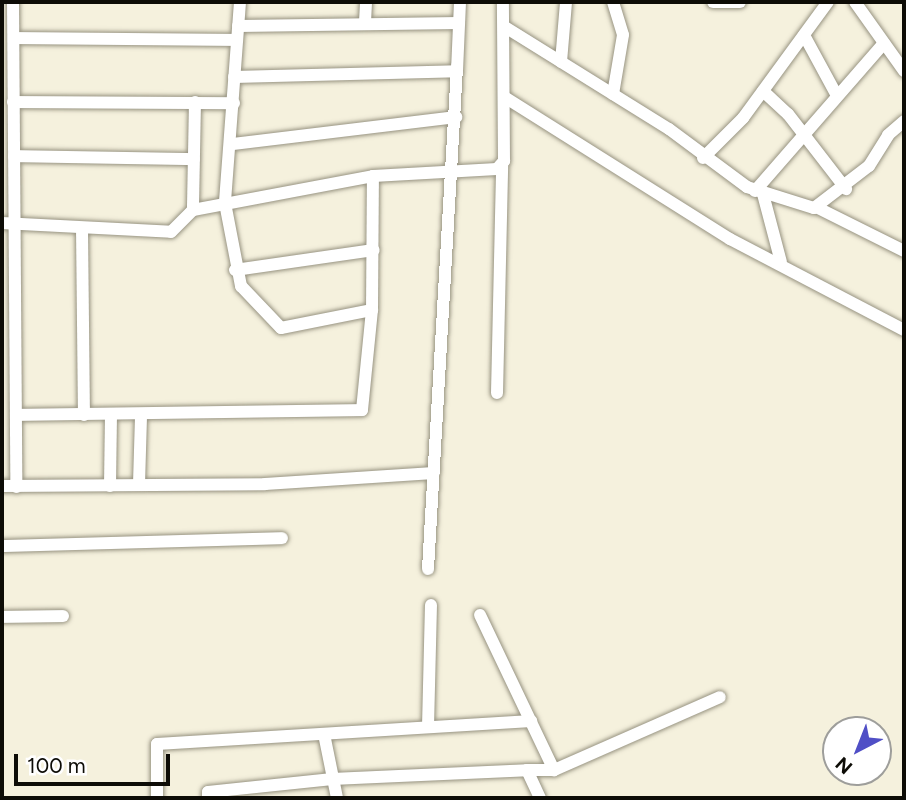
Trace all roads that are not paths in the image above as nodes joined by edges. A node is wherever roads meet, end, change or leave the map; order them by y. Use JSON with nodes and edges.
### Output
{"nodes":[{"id":1,"x":13,"y":2,"type":"edge"},
{"id":2,"x":240,"y":2,"type":"edge"},
{"id":3,"x":366,"y":2,"type":"edge"},
{"id":4,"x":460,"y":2,"type":"edge"},
{"id":5,"x":503,"y":2,"type":"edge"},
{"id":6,"x":566,"y":2,"type":"edge"},
{"id":7,"x":613,"y":2,"type":"edge"},
{"id":8,"x":713,"y":2,"type":"edge"},
{"id":9,"x":740,"y":2,"type":"edge"},
{"id":10,"x":828,"y":2,"type":"edge"},
{"id":11,"x":855,"y":2,"type":"edge"},
{"id":12,"x":365,"y":22,"type":"junction"},
{"id":13,"x":459,"y":23,"type":"junction"},
{"id":14,"x":505,"y":27,"type":"junction"},
{"id":15,"x":238,"y":33,"type":"junction"},
{"id":16,"x":804,"y":35,"type":"junction"},
{"id":17,"x":15,"y":38,"type":"junction"},
{"id":18,"x":884,"y":43,"type":"junction"},
{"id":19,"x":561,"y":62,"type":"junction"},
{"id":20,"x":457,"y":67,"type":"junction"},
{"id":21,"x":904,"y":71,"type":"edge"},
{"id":22,"x":234,"y":77,"type":"junction"},
{"id":23,"x":763,"y":92,"type":"junction"},
{"id":24,"x":613,"y":94,"type":"junction"},
{"id":25,"x":836,"y":94,"type":"junction"},
{"id":26,"x":506,"y":98,"type":"junction"},
{"id":27,"x":13,"y":102,"type":"junction"},
{"id":28,"x":195,"y":102,"type":"junction"},
{"id":29,"x":234,"y":103,"type":"junction"},
{"id":30,"x":456,"y":117,"type":"junction"},
{"id":31,"x":904,"y":121,"type":"edge"},
{"id":32,"x":803,"y":135,"type":"junction"},
{"id":33,"x":233,"y":144,"type":"junction"},
{"id":34,"x":14,"y":156,"type":"junction"},
{"id":35,"x":703,"y":158,"type":"junction"},
{"id":36,"x":194,"y":159,"type":"junction"},
{"id":37,"x":502,"y":166,"type":"junction"},
{"id":38,"x":453,"y":169,"type":"junction"},
{"id":39,"x":373,"y":176,"type":"junction"},
{"id":40,"x":846,"y":189,"type":"junction"},
{"id":41,"x":759,"y":192,"type":"junction"},
{"id":42,"x":225,"y":203,"type":"junction"},
{"id":43,"x":818,"y":208,"type":"junction"},
{"id":44,"x":193,"y":209,"type":"junction"},
{"id":45,"x":8,"y":223,"type":"edge"},
{"id":46,"x":82,"y":228,"type":"junction"},
{"id":47,"x":374,"y":250,"type":"junction"},
{"id":48,"x":904,"y":251,"type":"edge"},
{"id":49,"x":781,"y":262,"type":"junction"},
{"id":50,"x":235,"y":270,"type":"junction"},
{"id":51,"x":372,"y":310,"type":"junction"},
{"id":52,"x":904,"y":330,"type":"edge"},
{"id":53,"x":497,"y":393,"type":"dead end"},
{"id":54,"x":16,"y":415,"type":"junction"},
{"id":55,"x":84,"y":415,"type":"junction"},
{"id":56,"x":111,"y":416,"type":"junction"},
{"id":57,"x":141,"y":416,"type":"junction"},
{"id":58,"x":433,"y":473,"type":"junction"},
{"id":59,"x":139,"y":484,"type":"junction"},
{"id":60,"x":2,"y":486,"type":"edge"},
{"id":61,"x":110,"y":486,"type":"junction"},
{"id":62,"x":16,"y":487,"type":"junction"},
{"id":63,"x":282,"y":538,"type":"dead end"},
{"id":64,"x":2,"y":546,"type":"edge"},
{"id":65,"x":428,"y":569,"type":"dead end"},
{"id":66,"x":431,"y":605,"type":"dead end"},
{"id":67,"x":63,"y":615,"type":"dead end"},
{"id":68,"x":480,"y":615,"type":"dead end"},
{"id":69,"x":2,"y":617,"type":"edge"},
{"id":70,"x":720,"y":697,"type":"dead end"},
{"id":71,"x":531,"y":721,"type":"junction"},
{"id":72,"x":428,"y":727,"type":"junction"},
{"id":73,"x":324,"y":734,"type":"junction"},
{"id":74,"x":527,"y":770,"type":"junction"},
{"id":75,"x":554,"y":770,"type":"junction"},
{"id":76,"x":332,"y":779,"type":"junction"},
{"id":77,"x":157,"y":798,"type":"edge"},
{"id":78,"x":208,"y":798,"type":"edge"},
{"id":79,"x":337,"y":798,"type":"edge"},
{"id":80,"x":540,"y":798,"type":"edge"}],
"edges":[{"from":1,"to":17,"type":"street"},
{"from":2,"to":15,"type":"street"},
{"from":3,"to":12,"type":"street"},
{"from":4,"to":13,"type":"street"},
{"from":5,"to":14,"type":"street"},
{"from":6,"to":19,"type":"street"},
{"from":7,"to":24,"type":"street"},
{"from":8,"to":9,"type":"street"},
{"from":10,"to":16,"type":"street"},
{"from":11,"to":18,"type":"street"},
{"from":12,"to":13,"type":"street"},
{"from":12,"to":15,"type":"street"},
{"from":13,"to":20,"type":"street"},
{"from":14,"to":19,"type":"street"},
{"from":14,"to":26,"type":"street"},
{"from":15,"to":17,"type":"street"},
{"from":15,"to":22,"type":"street"},
{"from":16,"to":23,"type":"street"},
{"from":16,"to":25,"type":"street"},
{"from":17,"to":27,"type":"street"},
{"from":18,"to":21,"type":"street"},
{"from":18,"to":25,"type":"street"},
{"from":19,"to":24,"type":"street"},
{"from":20,"to":22,"type":"street"},
{"from":20,"to":30,"type":"street"},
{"from":22,"to":29,"type":"street"},
{"from":23,"to":32,"type":"street"},
{"from":23,"to":35,"type":"street"},
{"from":24,"to":35,"type":"street"},
{"from":25,"to":32,"type":"street"},
{"from":26,"to":37,"type":"street"},
{"from":26,"to":49,"type":"street"},
{"from":27,"to":28,"type":"street"},
{"from":27,"to":34,"type":"street"},
{"from":28,"to":29,"type":"street"},
{"from":28,"to":36,"type":"street"},
{"from":29,"to":33,"type":"street"},
{"from":30,"to":33,"type":"street"},
{"from":30,"to":38,"type":"street"},
{"from":31,"to":40,"type":"street"},
{"from":32,"to":40,"type":"street"},
{"from":32,"to":41,"type":"street"},
{"from":33,"to":42,"type":"street"},
{"from":34,"to":36,"type":"street"},
{"from":34,"to":45,"type":"street"},
{"from":35,"to":41,"type":"street"},
{"from":36,"to":44,"type":"street"},
{"from":37,"to":38,"type":"street"},
{"from":37,"to":53,"type":"street"},
{"from":38,"to":39,"type":"street"},
{"from":38,"to":58,"type":"street"},
{"from":39,"to":42,"type":"street"},
{"from":39,"to":47,"type":"street"},
{"from":40,"to":43,"type":"street"},
{"from":41,"to":43,"type":"street"},
{"from":41,"to":49,"type":"street"},
{"from":42,"to":44,"type":"street"},
{"from":42,"to":50,"type":"street"},
{"from":43,"to":48,"type":"street"},
{"from":44,"to":46,"type":"street"},
{"from":45,"to":46,"type":"street"},
{"from":45,"to":54,"type":"street"},
{"from":46,"to":55,"type":"street"},
{"from":47,"to":50,"type":"street"},
{"from":47,"to":51,"type":"street"},
{"from":49,"to":52,"type":"street"},
{"from":50,"to":51,"type":"street"},
{"from":51,"to":57,"type":"street"},
{"from":54,"to":55,"type":"street"},
{"from":54,"to":62,"type":"street"},
{"from":55,"to":56,"type":"street"},
{"from":56,"to":57,"type":"street"},
{"from":56,"to":61,"type":"street"},
{"from":57,"to":59,"type":"street"},
{"from":58,"to":59,"type":"street"},
{"from":58,"to":65,"type":"street"},
{"from":59,"to":61,"type":"street"},
{"from":60,"to":62,"type":"street"},
{"from":61,"to":62,"type":"street"},
{"from":63,"to":64,"type":"street"},
{"from":66,"to":72,"type":"street"},
{"from":67,"to":69,"type":"street"},
{"from":68,"to":71,"type":"street"},
{"from":70,"to":75,"type":"street"},
{"from":71,"to":72,"type":"street"},
{"from":71,"to":75,"type":"street"},
{"from":72,"to":73,"type":"street"},
{"from":73,"to":76,"type":"street"},
{"from":73,"to":77,"type":"street"},
{"from":74,"to":75,"type":"street"},
{"from":74,"to":76,"type":"street"},
{"from":74,"to":80,"type":"street"},
{"from":76,"to":78,"type":"street"},
{"from":76,"to":79,"type":"street"}]}
